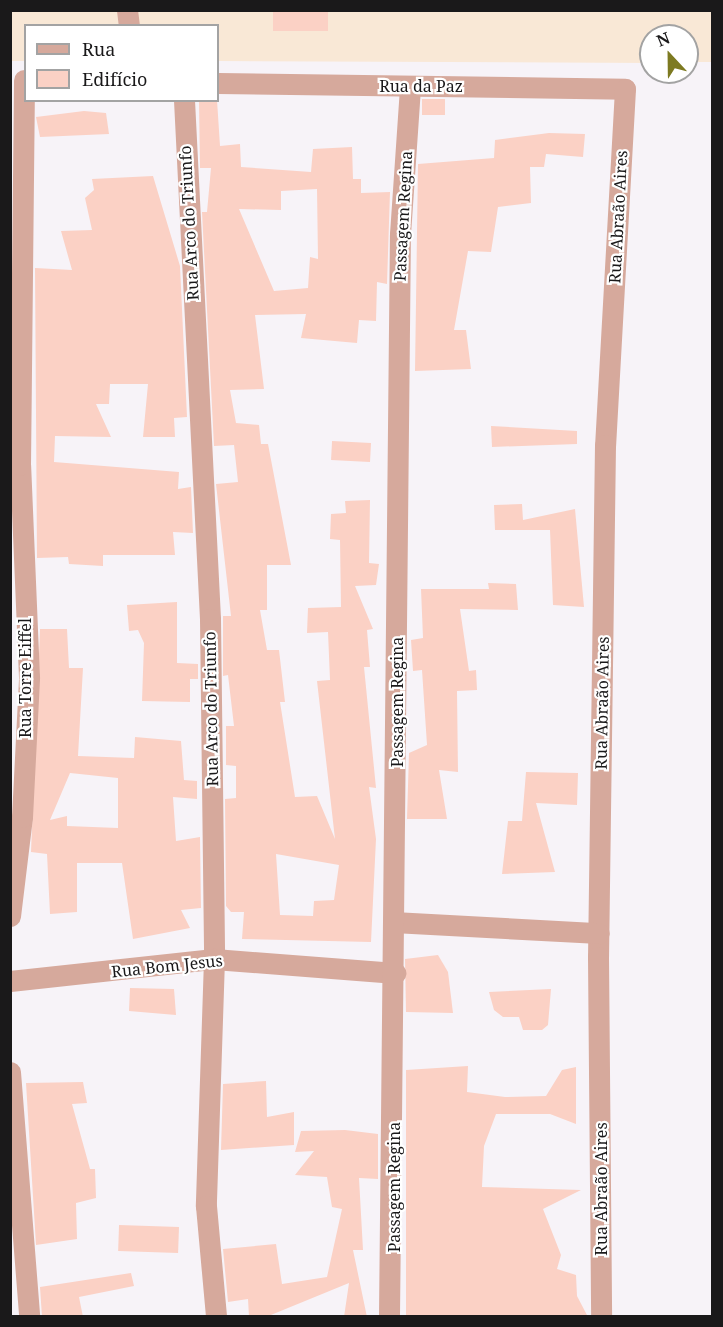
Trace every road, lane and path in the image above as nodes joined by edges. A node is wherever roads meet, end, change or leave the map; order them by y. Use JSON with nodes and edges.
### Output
{"nodes":[{"id":1,"x":20,"y":80,"type":"edge"},
{"id":2,"x":219,"y":83,"type":"edge"},
{"id":3,"x":410,"y":87,"type":"junction"},
{"id":4,"x":626,"y":89,"type":"joint"},
{"id":5,"x":184,"y":102,"type":"edge"},
{"id":6,"x":10,"y":916,"type":"edge"},
{"id":7,"x":393,"y":922,"type":"junction"},
{"id":8,"x":599,"y":933,"type":"junction"},
{"id":9,"x":214,"y":959,"type":"junction"},
{"id":10,"x":395,"y":973,"type":"junction"},
{"id":11,"x":10,"y":981,"type":"edge"},
{"id":12,"x":10,"y":1072,"type":"edge"},
{"id":13,"x":29,"y":1317,"type":"edge"},
{"id":14,"x":216,"y":1317,"type":"edge"},
{"id":15,"x":389,"y":1317,"type":"edge"},
{"id":16,"x":601,"y":1317,"type":"edge"}],
"edges":[{"from":1,"to":6,"type":"street","name":"Rua Torre Eiffel"},
{"from":2,"to":3,"type":"street","name":"Rua da Paz"},
{"from":3,"to":4,"type":"street","name":"Rua da Paz"},
{"from":3,"to":7,"type":"street","name":"Passagem Regina"},
{"from":4,"to":8,"type":"street","name":"Rua Abraão Aires"},
{"from":5,"to":9,"type":"street","name":"Rua Arco do Triunfo"},
{"from":7,"to":8,"type":"street"},
{"from":7,"to":10,"type":"street","name":"Passagem Regina"},
{"from":8,"to":16,"type":"street","name":"Rua Abraão Aires"},
{"from":9,"to":10,"type":"street","name":"Rua Bom Jesus"},
{"from":9,"to":11,"type":"street","name":"Rua Bom Jesus"},
{"from":9,"to":14,"type":"street","name":"Rua Arco do Triunfo"},
{"from":10,"to":15,"type":"street","name":"Passagem Regina"},
{"from":12,"to":13,"type":"street"}]}
